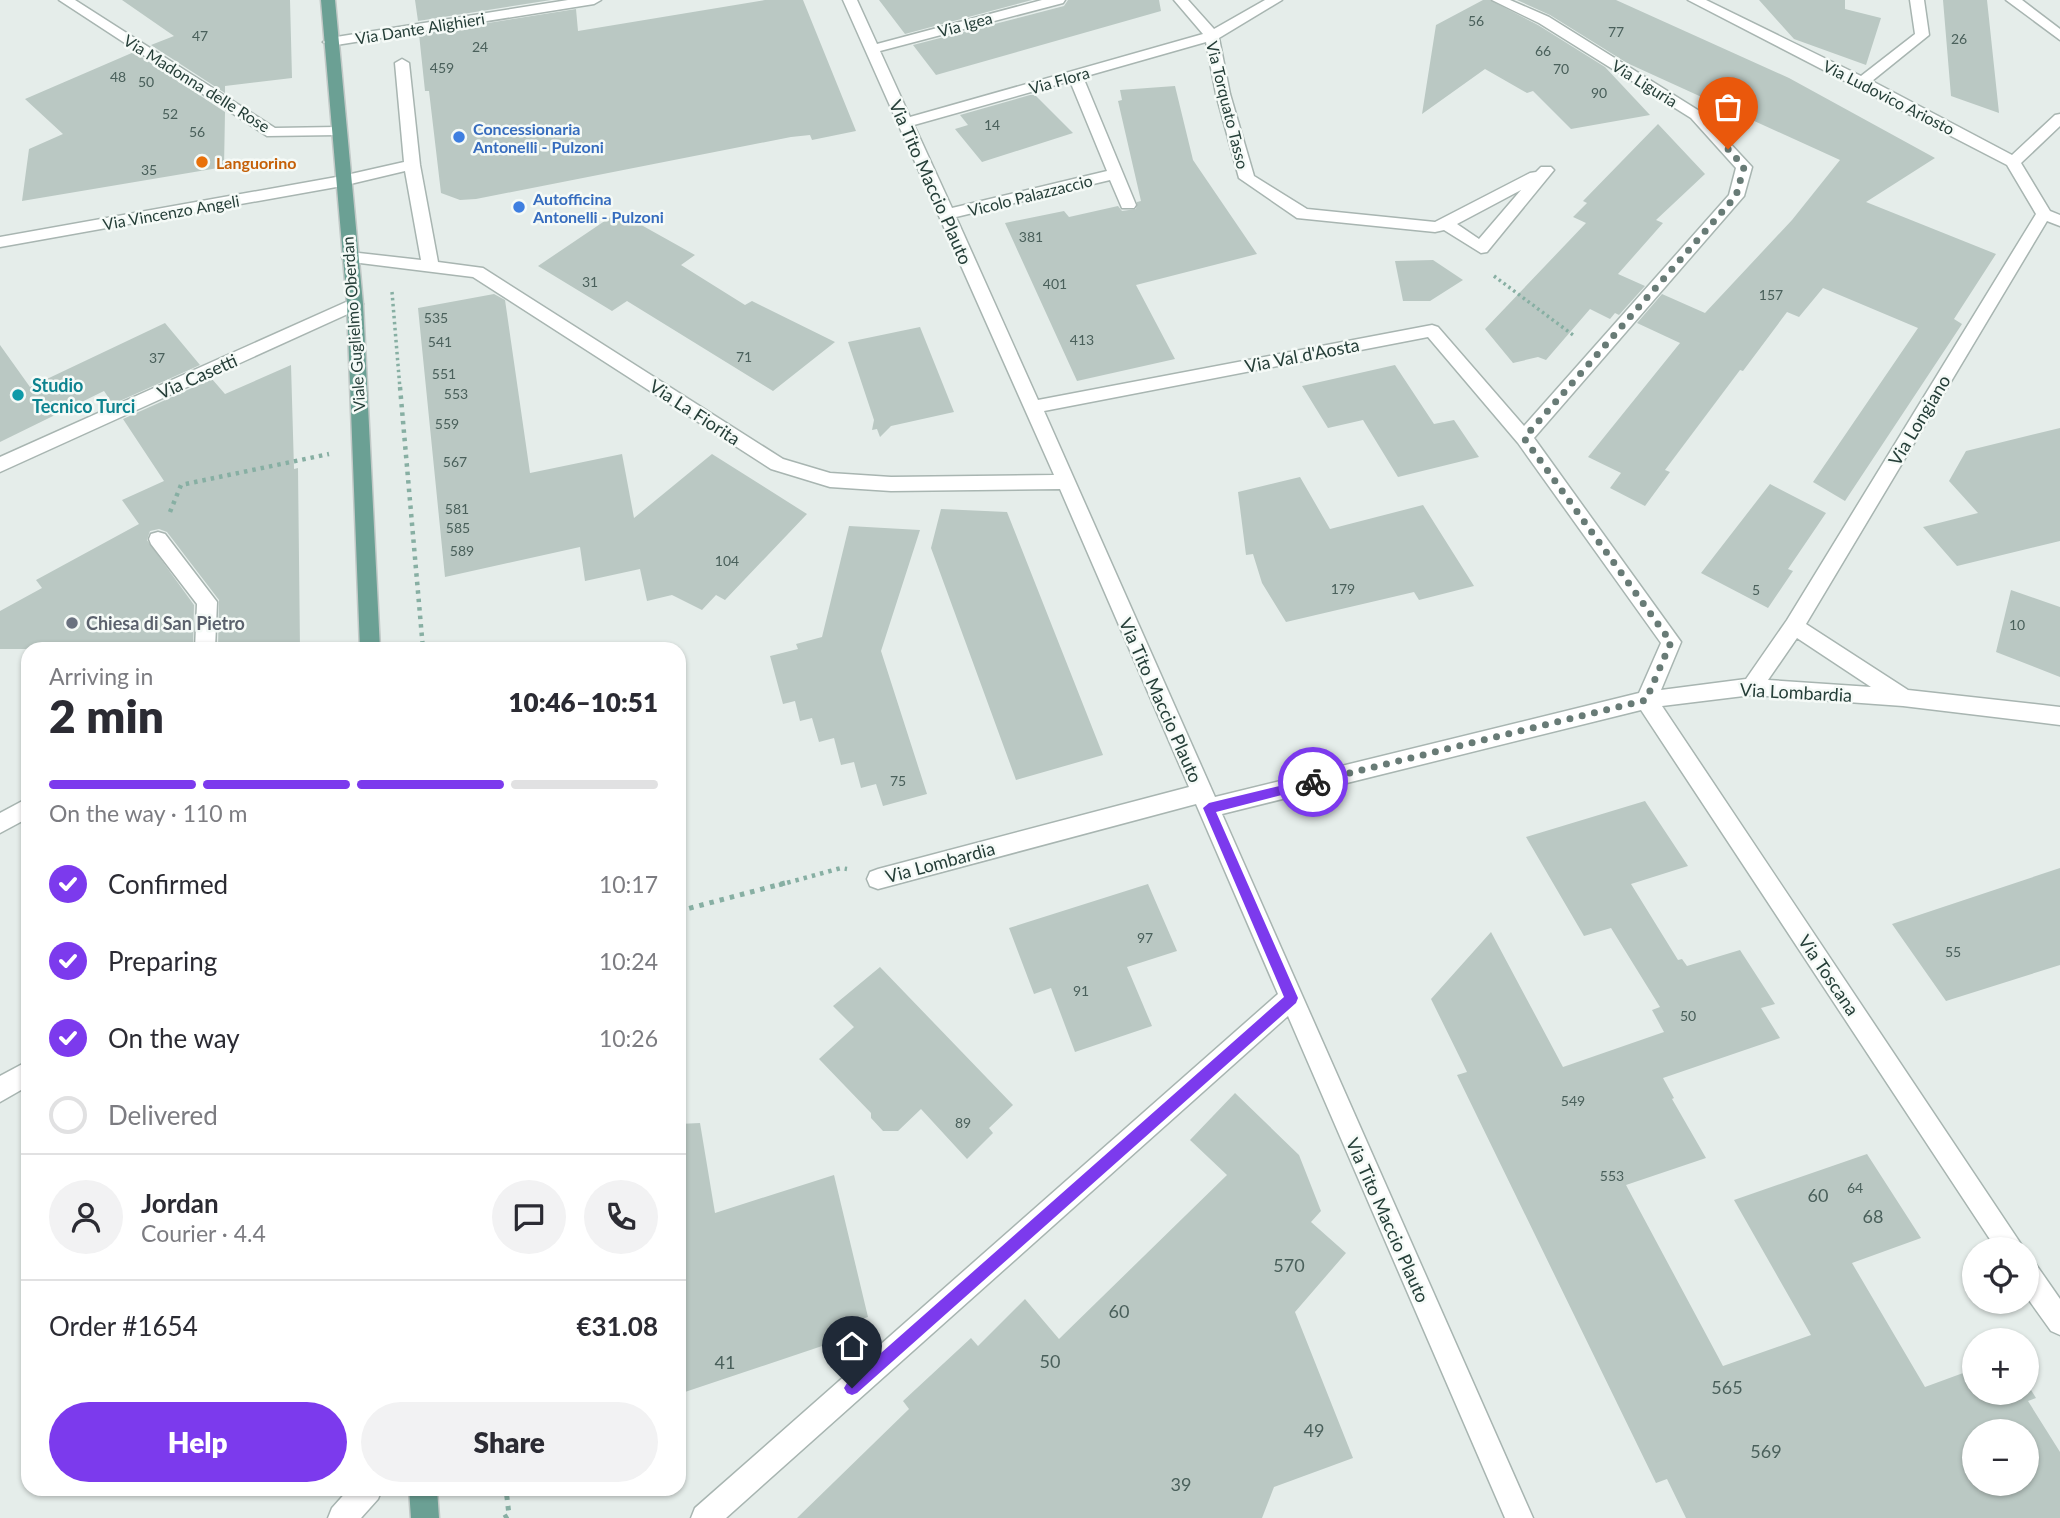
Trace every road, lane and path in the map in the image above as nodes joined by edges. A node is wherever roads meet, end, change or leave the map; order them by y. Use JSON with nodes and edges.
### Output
{"nodes":[{"id":1,"x":66,"y":0,"type":"edge"},
{"id":2,"x":328,"y":0,"type":"edge"},
{"id":3,"x":594,"y":0,"type":"edge"},
{"id":4,"x":850,"y":0,"type":"edge"},
{"id":5,"x":1058,"y":0,"type":"edge"},
{"id":6,"x":1181,"y":0,"type":"edge"},
{"id":7,"x":1275,"y":0,"type":"edge"},
{"id":8,"x":1499,"y":0,"type":"edge"},
{"id":9,"x":1695,"y":0,"type":"edge"},
{"id":10,"x":1917,"y":0,"type":"edge"},
{"id":11,"x":2013,"y":0,"type":"edge"},
{"id":12,"x":1716,"y":3,"type":"edge"},
{"id":13,"x":1212,"y":36,"type":"junction"},
{"id":14,"x":2060,"y":36,"type":"edge"},
{"id":15,"x":330,"y":42,"type":"junction"},
{"id":16,"x":872,"y":49,"type":"junction"},
{"id":17,"x":402,"y":63,"type":"dead end"},
{"id":18,"x":1075,"y":76,"type":"junction"},
{"id":19,"x":1862,"y":82,"type":"junction"},
{"id":20,"x":2060,"y":118,"type":"edge"},
{"id":21,"x":905,"y":123,"type":"junction"},
{"id":22,"x":338,"y":131,"type":"junction"},
{"id":23,"x":2014,"y":162,"type":"junction"},
{"id":24,"x":412,"y":165,"type":"junction"},
{"id":25,"x":1115,"y":174,"type":"junction"},
{"id":26,"x":342,"y":181,"type":"junction"},
{"id":27,"x":1128,"y":205,"type":"dead end"},
{"id":28,"x":945,"y":215,"type":"junction"},
{"id":29,"x":2052,"y":217,"type":"edge"},
{"id":30,"x":1446,"y":224,"type":"junction"},
{"id":31,"x":0,"y":242,"type":"edge"},
{"id":32,"x":1481,"y":247,"type":"junction"},
{"id":33,"x":350,"y":257,"type":"junction"},
{"id":34,"x":389,"y":261,"type":"junction"},
{"id":35,"x":430,"y":264,"type":"junction"},
{"id":36,"x":355,"y":304,"type":"junction"},
{"id":37,"x":1599,"y":355,"type":"junction"},
{"id":38,"x":1033,"y":407,"type":"junction"},
{"id":39,"x":1524,"y":438,"type":"junction"},
{"id":40,"x":361,"y":447,"type":"junction"},
{"id":41,"x":0,"y":465,"type":"edge"},
{"id":42,"x":1065,"y":482,"type":"junction"},
{"id":43,"x":181,"y":485,"type":"dead end"},
{"id":44,"x":158,"y":539,"type":"dead end"},
{"id":45,"x":1794,"y":626,"type":"junction"},
{"id":46,"x":205,"y":642,"type":"edge"},
{"id":47,"x":370,"y":642,"type":"edge"},
{"id":48,"x":422,"y":642,"type":"edge"},
{"id":49,"x":1752,"y":687,"type":"junction"},
{"id":50,"x":1903,"y":698,"type":"junction"},
{"id":51,"x":1646,"y":700,"type":"junction"},
{"id":52,"x":2060,"y":716,"type":"edge"},
{"id":53,"x":1205,"y":801,"type":"junction"},
{"id":54,"x":21,"y":811,"type":"edge"},
{"id":55,"x":0,"y":824,"type":"edge"},
{"id":56,"x":878,"y":878,"type":"joint"},
{"id":57,"x":686,"y":909,"type":"edge"},
{"id":58,"x":1291,"y":998,"type":"junction"},
{"id":59,"x":21,"y":1077,"type":"edge"},
{"id":60,"x":0,"y":1090,"type":"edge"},
{"id":61,"x":2002,"y":1237,"type":"edge"},
{"id":62,"x":2039,"y":1291,"type":"edge"},
{"id":63,"x":2060,"y":1322,"type":"edge"},
{"id":64,"x":362,"y":1496,"type":"edge"},
{"id":65,"x":423,"y":1496,"type":"edge"},
{"id":66,"x":507,"y":1496,"type":"edge"},
{"id":67,"x":342,"y":1518,"type":"edge"},
{"id":68,"x":425,"y":1518,"type":"edge"},
{"id":69,"x":504,"y":1518,"type":"edge"},
{"id":70,"x":705,"y":1518,"type":"edge"},
{"id":71,"x":1519,"y":1518,"type":"edge"}],
"edges":[{"from":1,"to":22,"type":"street","name":"Via Madonna delle Rose"},
{"from":2,"to":15,"type":"main road","name":"Viale Guglielmo Oberdan"},
{"from":3,"to":15,"type":"street","name":"Via Dante Alighieri"},
{"from":4,"to":16,"type":"street","name":"Via Tito Maccio Plauto"},
{"from":5,"to":16,"type":"street","name":"Via Igea"},
{"from":6,"to":13,"type":"street","name":"Via Torquato Tasso"},
{"from":7,"to":13,"type":"street"},
{"from":8,"to":37,"type":"street","name":"Via Liguria"},
{"from":9,"to":12,"type":"street","name":"Via Ludovico Ariosto"},
{"from":10,"to":19,"type":"street"},
{"from":11,"to":14,"type":"street"},
{"from":12,"to":19,"type":"street","name":"Via Ludovico Ariosto"},
{"from":13,"to":18,"type":"street","name":"Via Flora"},
{"from":13,"to":30,"type":"street","name":"Via Torquato Tasso"},
{"from":15,"to":22,"type":"main road","name":"Viale Guglielmo Oberdan"},
{"from":16,"to":21,"type":"street","name":"Via Tito Maccio Plauto"},
{"from":17,"to":24,"type":"street"},
{"from":18,"to":21,"type":"street","name":"Via Flora"},
{"from":18,"to":25,"type":"street"},
{"from":19,"to":23,"type":"street","name":"Via Ludovico Ariosto"},
{"from":20,"to":23,"type":"street"},
{"from":21,"to":28,"type":"street","name":"Via Tito Maccio Plauto"},
{"from":22,"to":26,"type":"main road","name":"Viale Guglielmo Oberdan"},
{"from":23,"to":29,"type":"street"},
{"from":24,"to":26,"type":"street","name":"Via Vincenzo Angeli"},
{"from":24,"to":35,"type":"street"},
{"from":25,"to":27,"type":"street"},
{"from":25,"to":28,"type":"street","name":"Vicolo Palazzaccio"},
{"from":26,"to":31,"type":"street","name":"Via Vincenzo Angeli"},
{"from":26,"to":33,"type":"main road","name":"Viale Guglielmo Oberdan"},
{"from":28,"to":38,"type":"street","name":"Via Tito Maccio Plauto"},
{"from":29,"to":45,"type":"street","name":"Via Longiano"},
{"from":30,"to":32,"type":"street"},
{"from":30,"to":32,"type":"street","name":"Via Torquato Tasso"},
{"from":32,"to":37,"type":"path"},
{"from":33,"to":34,"type":"street","name":"Via La Fiorita"},
{"from":33,"to":36,"type":"main road","name":"Viale Guglielmo Oberdan"},
{"from":34,"to":35,"type":"street","name":"Via La Fiorita"},
{"from":34,"to":48,"type":"path"},
{"from":35,"to":42,"type":"street","name":"Via La Fiorita"},
{"from":36,"to":40,"type":"main road","name":"Viale Guglielmo Oberdan"},
{"from":36,"to":41,"type":"street","name":"Via Casetti"},
{"from":37,"to":39,"type":"street","name":"Via Liguria"},
{"from":38,"to":39,"type":"street","name":"Via Val d'Aosta"},
{"from":38,"to":42,"type":"street","name":"Via Tito Maccio Plauto"},
{"from":39,"to":51,"type":"street"},
{"from":40,"to":43,"type":"path"},
{"from":40,"to":47,"type":"main road","name":"Viale Guglielmo Oberdan"},
{"from":42,"to":53,"type":"street","name":"Via Tito Maccio Plauto"},
{"from":44,"to":46,"type":"street"},
{"from":45,"to":49,"type":"street","name":"Via Longiano"},
{"from":45,"to":50,"type":"street"},
{"from":49,"to":50,"type":"street","name":"Via Lombardia"},
{"from":49,"to":51,"type":"street","name":"Via Lombardia"},
{"from":50,"to":52,"type":"street","name":"Via Lombardia"},
{"from":51,"to":53,"type":"street","name":"Via Lombardia"},
{"from":51,"to":61,"type":"street","name":"Via Toscana"},
{"from":53,"to":56,"type":"street","name":"Via Lombardia"},
{"from":53,"to":58,"type":"street","name":"Via Tito Maccio Plauto"},
{"from":54,"to":55,"type":"street"},
{"from":56,"to":57,"type":"path","name":"Via Lombardia"},
{"from":58,"to":70,"type":"street"},
{"from":58,"to":71,"type":"street","name":"Via Tito Maccio Plauto"},
{"from":59,"to":60,"type":"street"},
{"from":62,"to":63,"type":"street"},
{"from":64,"to":67,"type":"street"},
{"from":65,"to":68,"type":"main road"},
{"from":66,"to":69,"type":"path"}]}
